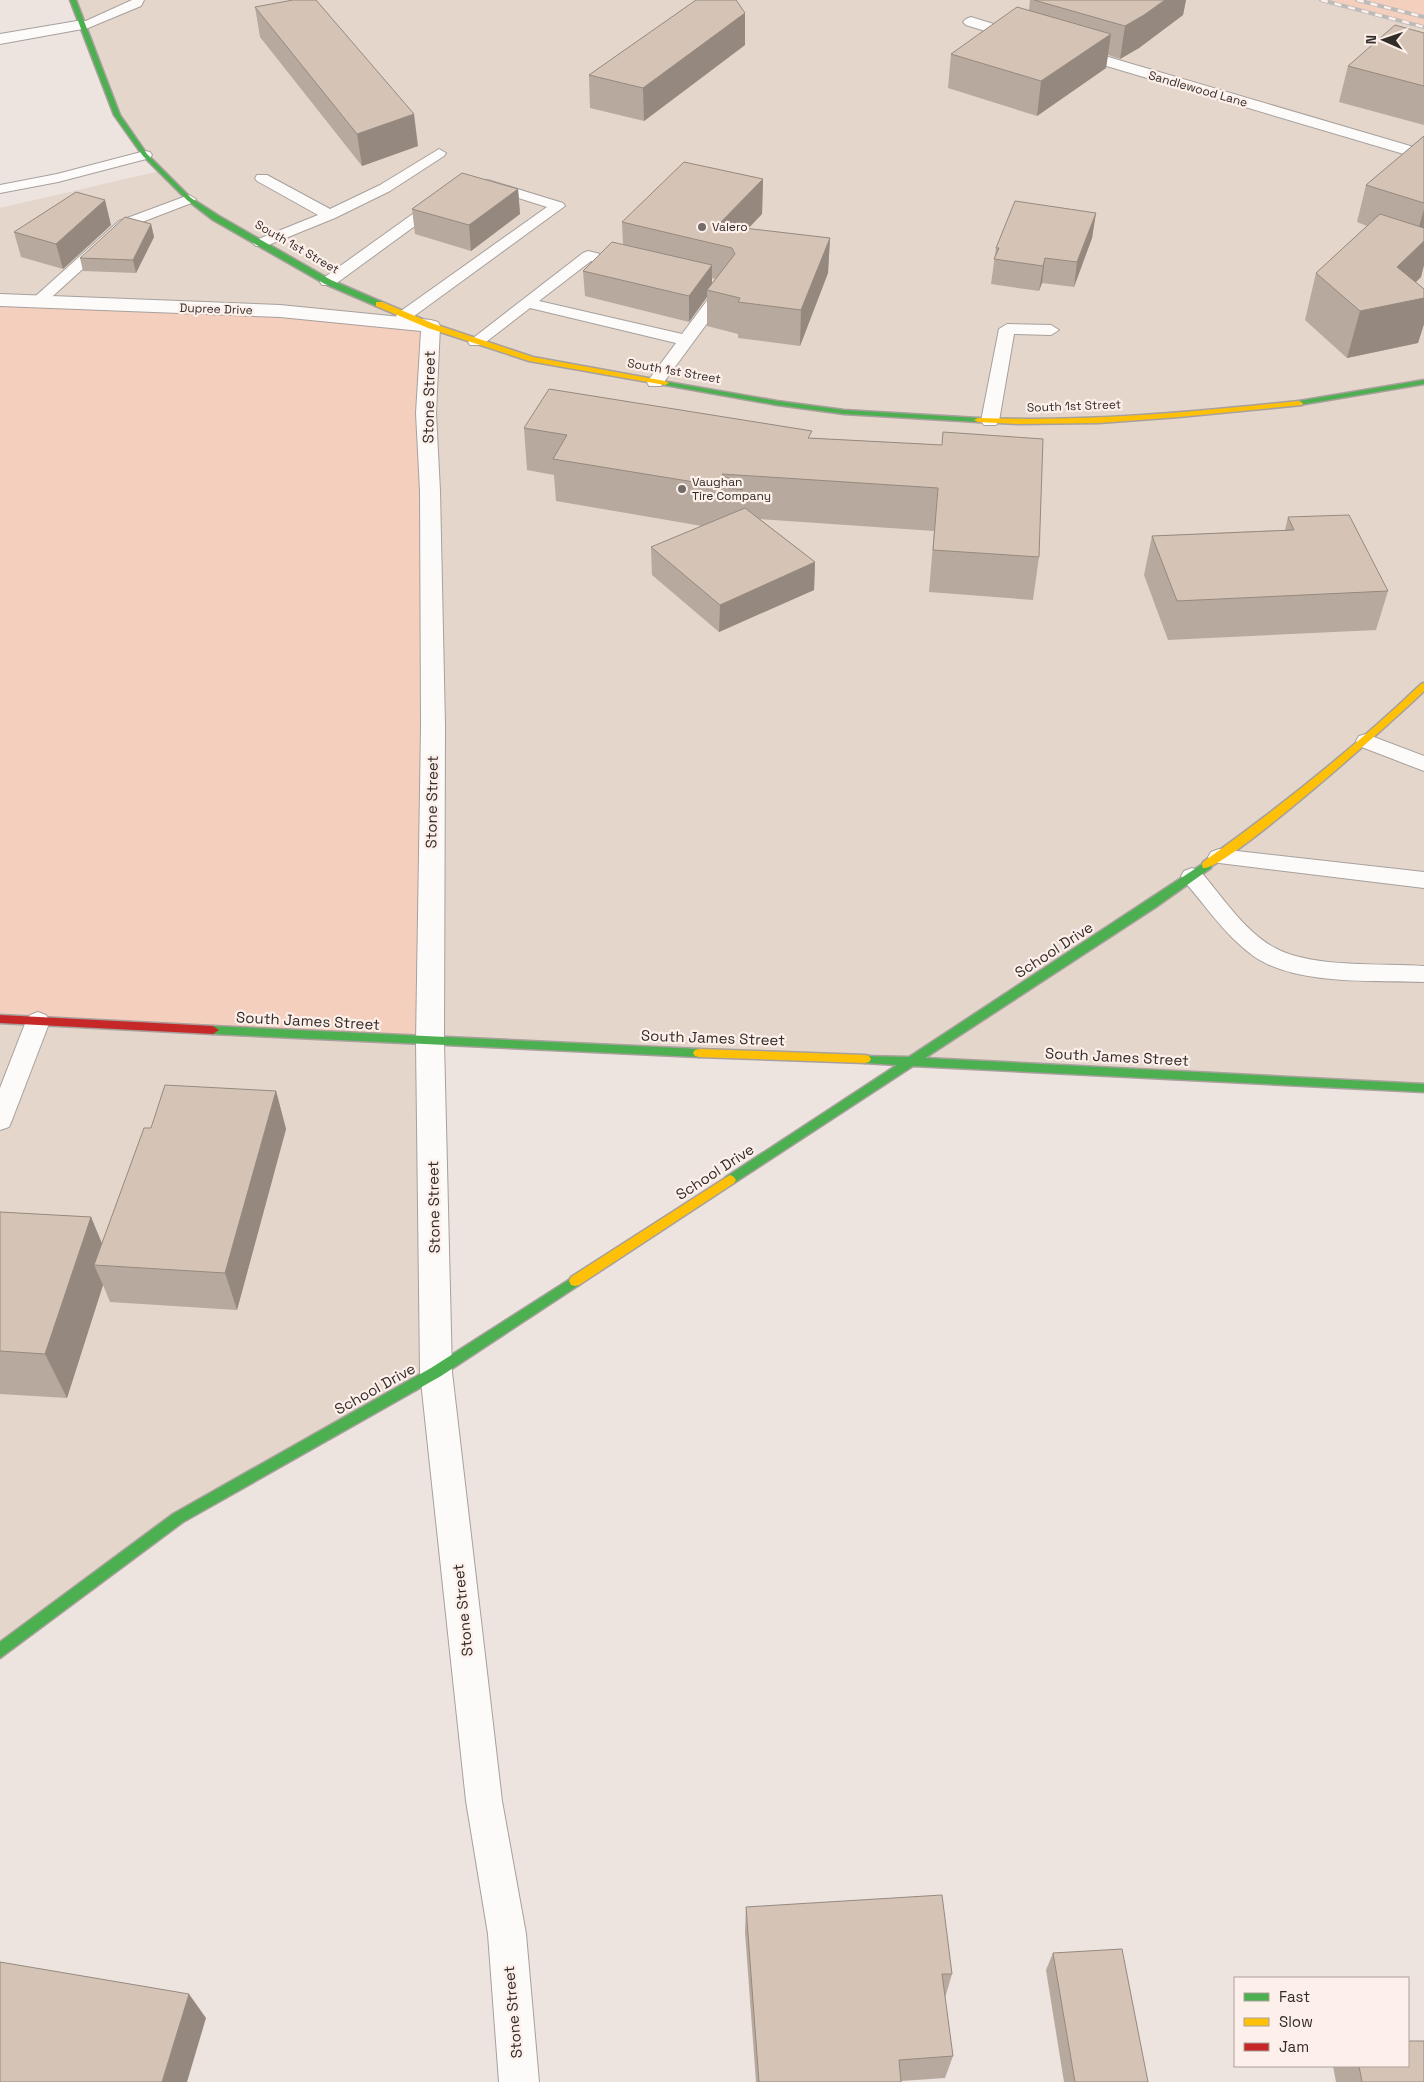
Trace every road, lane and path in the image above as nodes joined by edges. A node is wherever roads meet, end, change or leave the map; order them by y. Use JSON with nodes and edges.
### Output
{"nodes":[{"id":1,"x":73,"y":0,"type":"edge"},
{"id":2,"x":138,"y":0,"type":"edge"},
{"id":3,"x":971,"y":22,"type":"dead end"},
{"id":4,"x":83,"y":25,"type":"junction"},
{"id":5,"x":0,"y":39,"type":"edge"},
{"id":6,"x":1037,"y":42,"type":"edge"},
{"id":7,"x":1056,"y":47,"type":"edge"},
{"id":8,"x":439,"y":153,"type":"dead end"},
{"id":9,"x":145,"y":155,"type":"junction"},
{"id":10,"x":1424,"y":155,"type":"edge"},
{"id":11,"x":262,"y":178,"type":"dead end"},
{"id":12,"x":470,"y":179,"type":"edge"},
{"id":13,"x":0,"y":189,"type":"edge"},
{"id":14,"x":454,"y":190,"type":"edge"},
{"id":15,"x":189,"y":199,"type":"junction"},
{"id":16,"x":330,"y":215,"type":"junction"},
{"id":17,"x":261,"y":242,"type":"junction"},
{"id":18,"x":646,"y":269,"type":"edge"},
{"id":19,"x":328,"y":282,"type":"junction"},
{"id":20,"x":707,"y":284,"type":"edge"},
{"id":21,"x":0,"y":300,"type":"edge"},
{"id":22,"x":37,"y":302,"type":"junction"},
{"id":23,"x":527,"y":303,"type":"junction"},
{"id":24,"x":404,"y":316,"type":"junction"},
{"id":25,"x":431,"y":326,"type":"junction"},
{"id":26,"x":1051,"y":330,"type":"dead end"},
{"id":27,"x":686,"y":340,"type":"junction"},
{"id":28,"x":476,"y":342,"type":"junction"},
{"id":29,"x":655,"y":382,"type":"junction"},
{"id":30,"x":1424,"y":382,"type":"edge"},
{"id":31,"x":990,"y":421,"type":"junction"},
{"id":32,"x":1424,"y":686,"type":"edge"},
{"id":33,"x":1366,"y":741,"type":"junction"},
{"id":34,"x":1424,"y":764,"type":"edge"},
{"id":35,"x":1219,"y":857,"type":"junction"},
{"id":36,"x":1192,"y":876,"type":"junction"},
{"id":37,"x":1424,"y":880,"type":"edge"},
{"id":38,"x":1424,"y":974,"type":"edge"},
{"id":39,"x":0,"y":1019,"type":"edge"},
{"id":40,"x":38,"y":1021,"type":"junction"},
{"id":41,"x":430,"y":1042,"type":"junction"},
{"id":42,"x":913,"y":1061,"type":"junction"},
{"id":43,"x":1424,"y":1088,"type":"edge"},
{"id":44,"x":0,"y":1120,"type":"edge"},
{"id":45,"x":436,"y":1372,"type":"junction"},
{"id":46,"x":0,"y":1651,"type":"edge"},
{"id":47,"x":519,"y":2082,"type":"edge"}],
"edges":[{"from":1,"to":4,"type":"street","name":"South 1st Street"},
{"from":2,"to":4,"type":"lane"},
{"from":3,"to":6,"type":"street"},
{"from":4,"to":5,"type":"street"},
{"from":4,"to":9,"type":"street","name":"South 1st Street"},
{"from":7,"to":10,"type":"street","name":"Sandlewood Lane"},
{"from":8,"to":16,"type":"lane"},
{"from":9,"to":13,"type":"lane"},
{"from":9,"to":15,"type":"street","name":"South 1st Street"},
{"from":11,"to":16,"type":"lane"},
{"from":12,"to":24,"type":"lane"},
{"from":14,"to":19,"type":"lane"},
{"from":15,"to":17,"type":"street","name":"South 1st Street"},
{"from":15,"to":22,"type":"lane"},
{"from":16,"to":17,"type":"lane"},
{"from":17,"to":19,"type":"street","name":"South 1st Street"},
{"from":18,"to":23,"type":"lane"},
{"from":19,"to":24,"type":"street","name":"South 1st Street"},
{"from":20,"to":27,"type":"lane"},
{"from":21,"to":22,"type":"street","name":"Dupree Drive"},
{"from":22,"to":25,"type":"street","name":"Dupree Drive"},
{"from":23,"to":27,"type":"lane"},
{"from":23,"to":28,"type":"lane"},
{"from":24,"to":25,"type":"street","name":"South 1st Street"},
{"from":25,"to":28,"type":"street","name":"South 1st Street"},
{"from":25,"to":41,"type":"street","name":"Stone Street"},
{"from":26,"to":31,"type":"lane"},
{"from":27,"to":29,"type":"lane"},
{"from":28,"to":29,"type":"street","name":"South 1st Street"},
{"from":29,"to":31,"type":"street","name":"South 1st Street"},
{"from":30,"to":31,"type":"street","name":"South 1st Street"},
{"from":32,"to":33,"type":"street","name":"School Drive"},
{"from":33,"to":34,"type":"lane"},
{"from":33,"to":35,"type":"street","name":"School Drive"},
{"from":35,"to":36,"type":"street","name":"School Drive"},
{"from":35,"to":37,"type":"lane"},
{"from":36,"to":38,"type":"lane"},
{"from":36,"to":42,"type":"street","name":"School Drive"},
{"from":39,"to":40,"type":"street","name":"South James Street"},
{"from":40,"to":41,"type":"street","name":"South James Street"},
{"from":40,"to":44,"type":"lane"},
{"from":41,"to":42,"type":"street","name":"South James Street"},
{"from":41,"to":45,"type":"street","name":"Stone Street"},
{"from":42,"to":43,"type":"street","name":"South James Street"},
{"from":42,"to":45,"type":"street","name":"School Drive"},
{"from":45,"to":46,"type":"street","name":"School Drive"},
{"from":45,"to":47,"type":"street","name":"Stone Street"}]}
